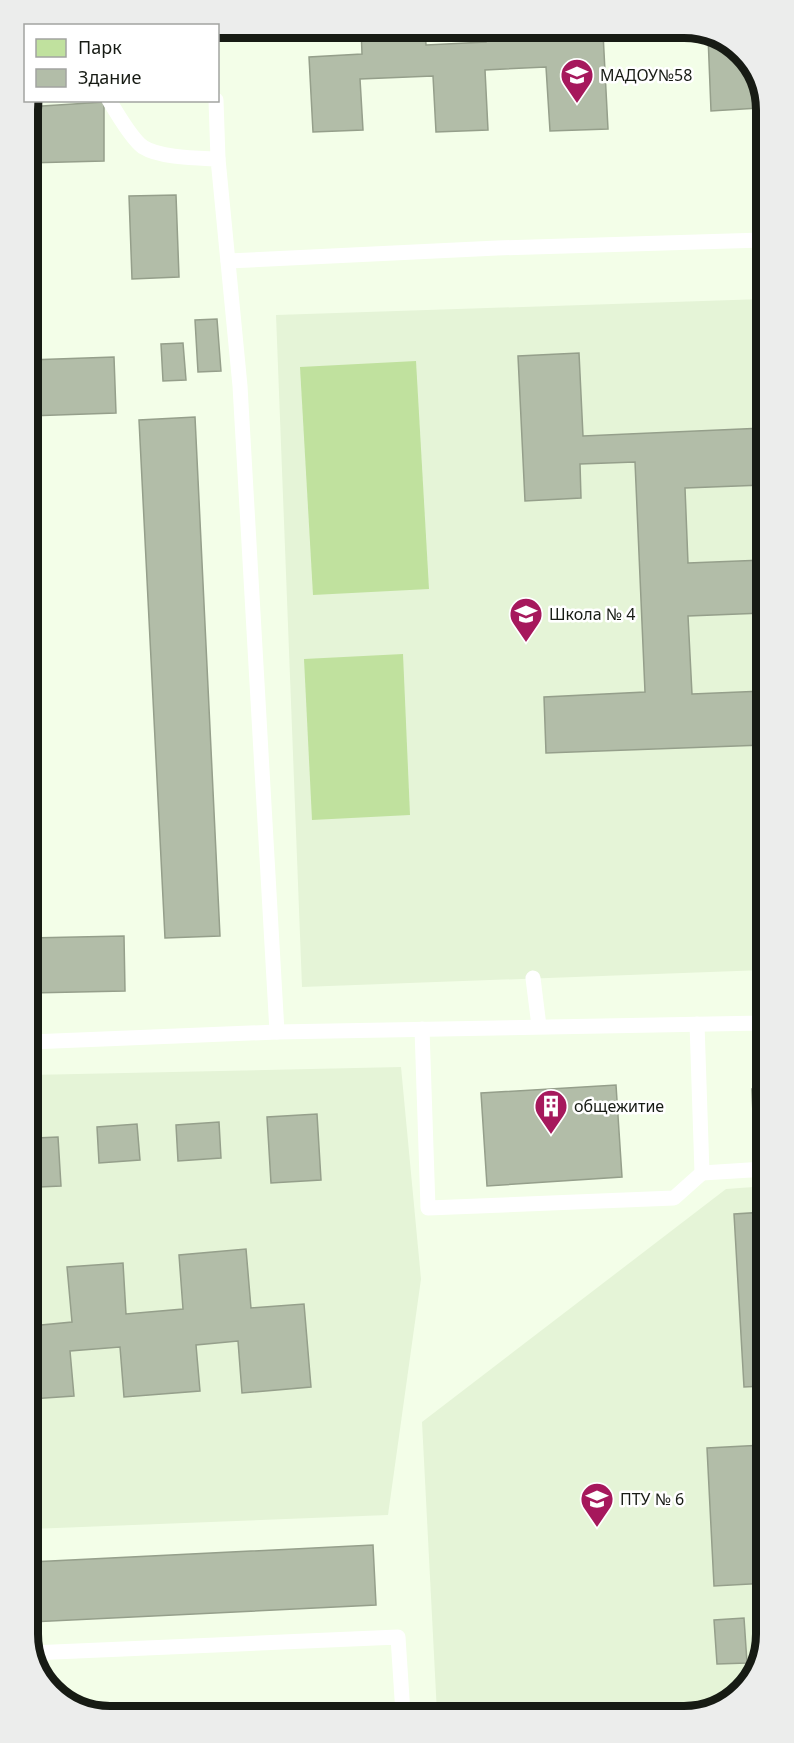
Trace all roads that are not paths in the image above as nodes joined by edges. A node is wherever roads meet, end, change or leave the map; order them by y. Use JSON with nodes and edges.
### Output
{"nodes":[{"id":1,"x":110,"y":102,"type":"edge"},
{"id":2,"x":216,"y":102,"type":"edge"},
{"id":3,"x":218,"y":159,"type":"junction"},
{"id":4,"x":756,"y":240,"type":"edge"},
{"id":5,"x":228,"y":261,"type":"junction"},
{"id":6,"x":532,"y":978,"type":"dead end"},
{"id":7,"x":756,"y":1023,"type":"edge"},
{"id":8,"x":697,"y":1024,"type":"junction"},
{"id":9,"x":539,"y":1026,"type":"junction"},
{"id":10,"x":422,"y":1029,"type":"junction"},
{"id":11,"x":277,"y":1032,"type":"junction"},
{"id":12,"x":38,"y":1042,"type":"edge"},
{"id":13,"x":756,"y":1170,"type":"edge"},
{"id":14,"x":702,"y":1173,"type":"junction"},
{"id":15,"x":40,"y":1653,"type":"edge"},
{"id":16,"x":402,"y":1706,"type":"edge"}],
"edges":[{"from":1,"to":3,"type":"lane"},
{"from":2,"to":3,"type":"lane"},
{"from":3,"to":5,"type":"lane"},
{"from":4,"to":5,"type":"lane"},
{"from":5,"to":11,"type":"lane"},
{"from":6,"to":9,"type":"lane"},
{"from":7,"to":8,"type":"lane"},
{"from":8,"to":9,"type":"lane"},
{"from":8,"to":14,"type":"lane"},
{"from":9,"to":10,"type":"lane"},
{"from":10,"to":11,"type":"lane"},
{"from":10,"to":14,"type":"lane"},
{"from":11,"to":12,"type":"lane"},
{"from":13,"to":14,"type":"lane"},
{"from":15,"to":16,"type":"lane"}]}
